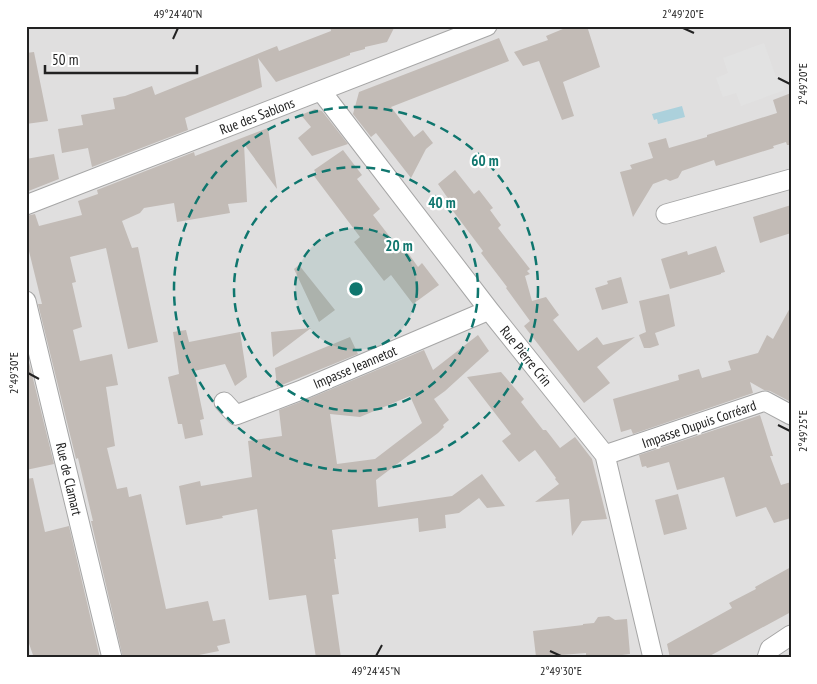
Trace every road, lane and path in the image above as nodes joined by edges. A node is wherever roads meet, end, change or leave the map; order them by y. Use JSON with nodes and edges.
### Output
{"nodes":[{"id":1,"x":487,"y":26,"type":"edge"},
{"id":2,"x":321,"y":90,"type":"junction"},
{"id":3,"x":791,"y":179,"type":"edge"},
{"id":4,"x":26,"y":205,"type":"edge"},
{"id":5,"x":666,"y":214,"type":"dead end"},
{"id":6,"x":26,"y":301,"type":"edge"},
{"id":7,"x":489,"y":310,"type":"junction"},
{"id":8,"x":224,"y":402,"type":"dead end"},
{"id":9,"x":791,"y":415,"type":"edge"},
{"id":10,"x":605,"y":456,"type":"junction"},
{"id":11,"x":791,"y":635,"type":"edge"},
{"id":12,"x":112,"y":658,"type":"edge"},
{"id":13,"x":653,"y":658,"type":"edge"},
{"id":14,"x":767,"y":658,"type":"edge"}],
"edges":[{"from":1,"to":2,"type":"street","name":"Rue des Sablons"},
{"from":2,"to":4,"type":"street","name":"Rue des Sablons"},
{"from":2,"to":7,"type":"street","name":"Rue Pierre Crin"},
{"from":3,"to":5,"type":"street"},
{"from":6,"to":12,"type":"street","name":"Rue de Clamart"},
{"from":7,"to":8,"type":"street","name":"Impasse Jeannetot"},
{"from":7,"to":10,"type":"street","name":"Rue Pierre Crin"},
{"from":9,"to":10,"type":"street","name":"Impasse Dupuis Corréard"},
{"from":10,"to":13,"type":"street","name":"Rue Pierre Crin"},
{"from":11,"to":14,"type":"street"}]}
